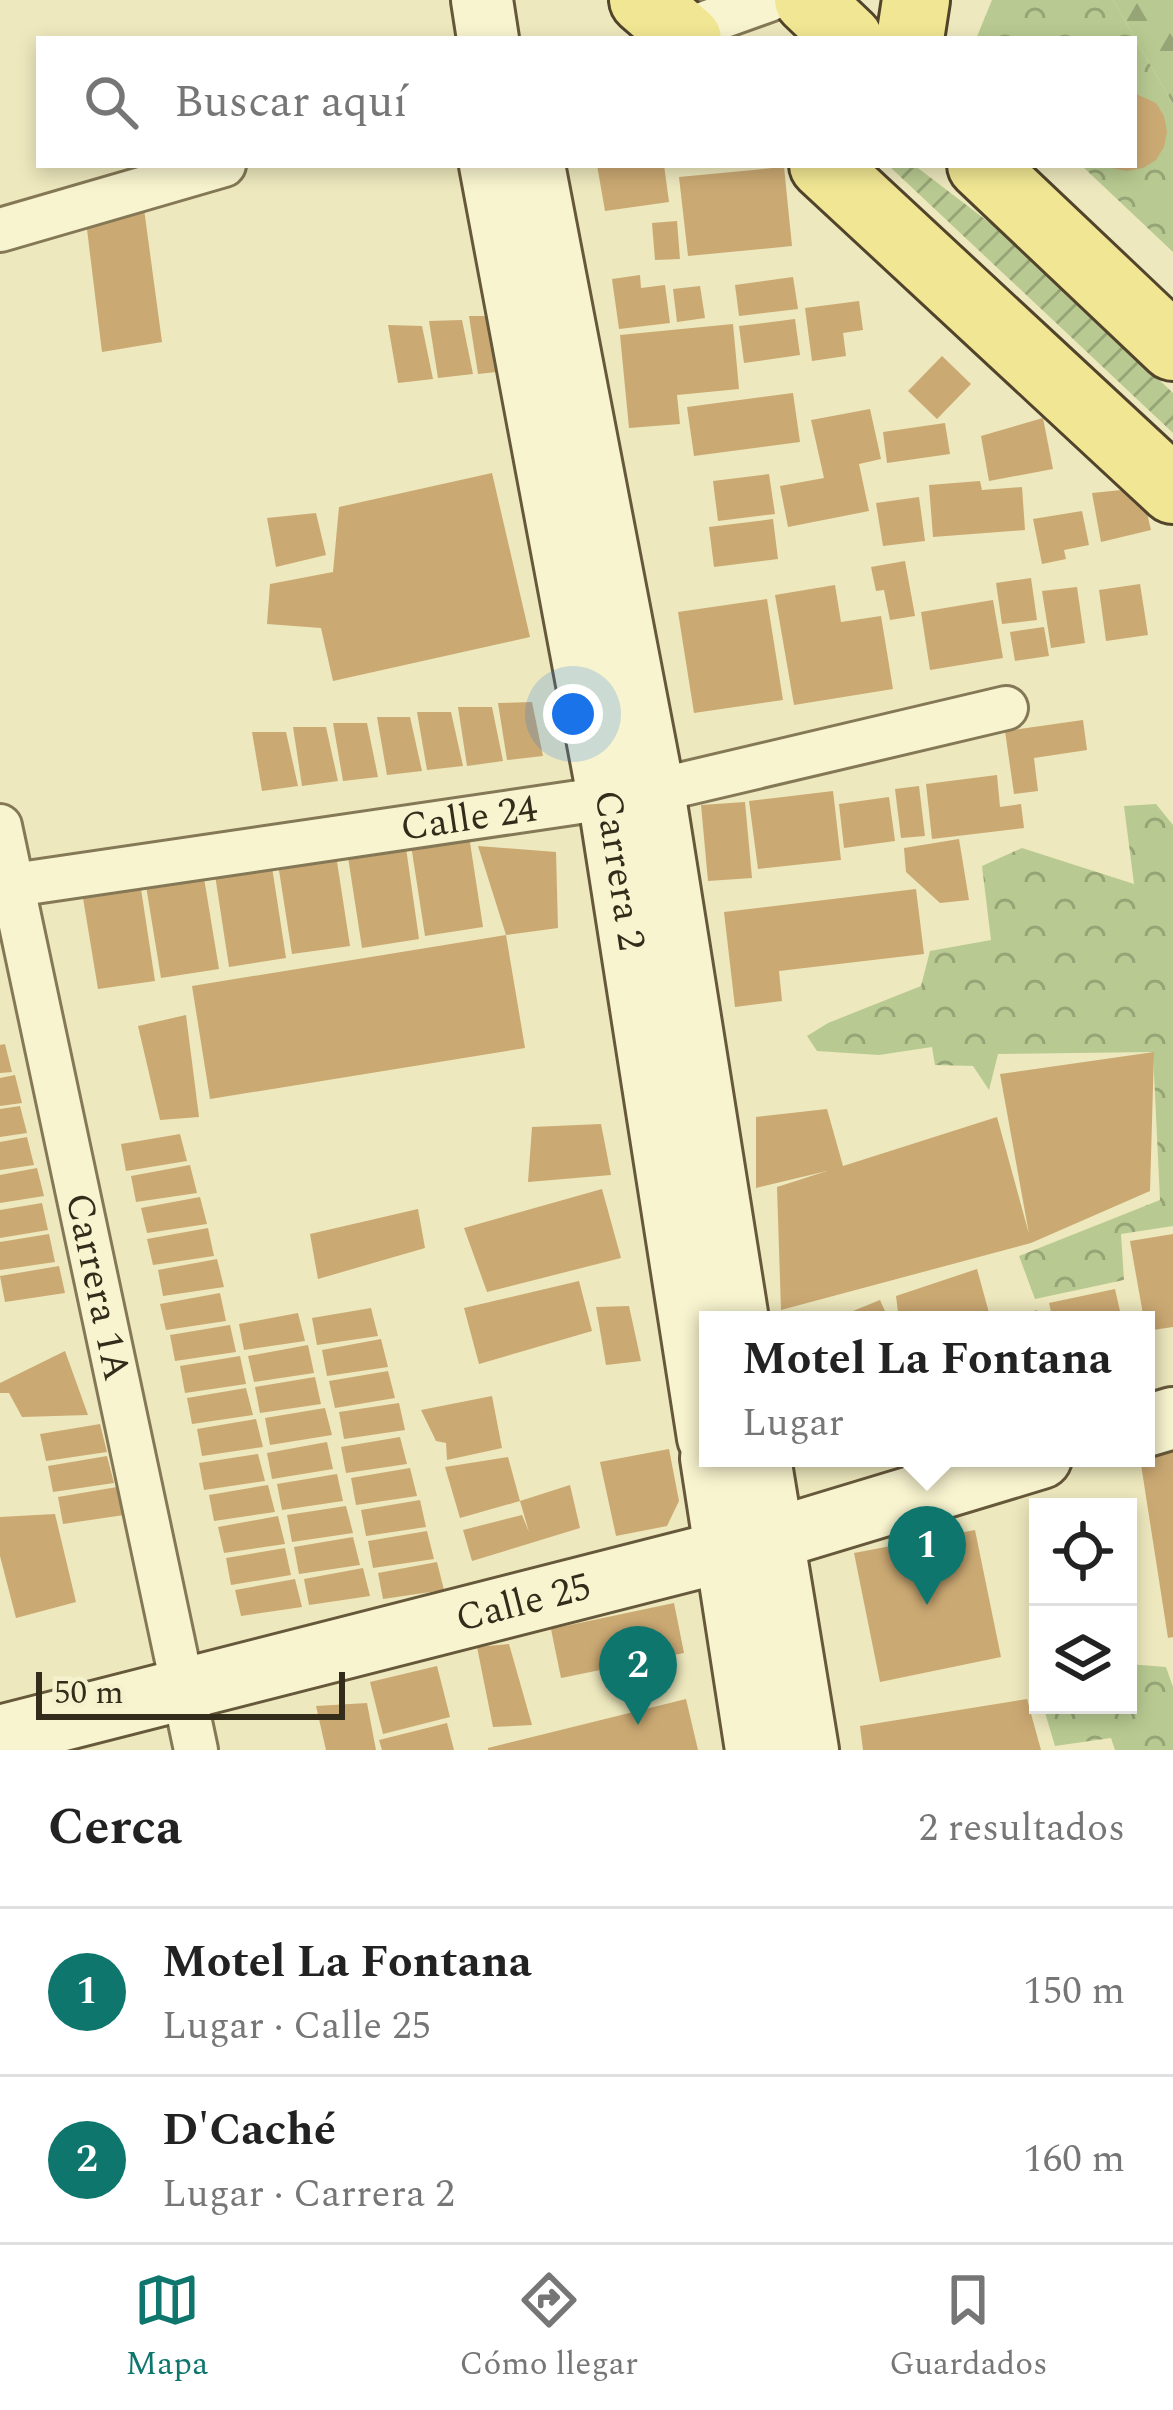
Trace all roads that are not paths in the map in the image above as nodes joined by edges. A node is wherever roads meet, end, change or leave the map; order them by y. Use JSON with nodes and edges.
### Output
{"nodes":[{"id":1,"x":482,"y":0,"type":"edge"},
{"id":2,"x":769,"y":0,"type":"edge"},
{"id":3,"x":808,"y":0,"type":"edge"},
{"id":4,"x":916,"y":0,"type":"edge"},
{"id":5,"x":668,"y":28,"type":"edge"},
{"id":6,"x":488,"y":36,"type":"edge"},
{"id":7,"x":846,"y":36,"type":"edge"},
{"id":8,"x":910,"y":36,"type":"edge"},
{"id":9,"x":214,"y":168,"type":"edge"},
{"id":10,"x":491,"y":168,"type":"edge"},
{"id":11,"x":534,"y":168,"type":"edge"},
{"id":12,"x":827,"y":168,"type":"edge"},
{"id":13,"x":985,"y":168,"type":"edge"},
{"id":14,"x":0,"y":230,"type":"edge"},
{"id":15,"x":1173,"y":347,"type":"edge"},
{"id":16,"x":1173,"y":490,"type":"edge"},
{"id":17,"x":1006,"y":708,"type":"dead end"},
{"id":18,"x":630,"y":793,"type":"junction"},
{"id":19,"x":0,"y":826,"type":"edge"},
{"id":20,"x":6,"y":886,"type":"edge"},
{"id":21,"x":736,"y":1311,"type":"edge"},
{"id":22,"x":699,"y":1364,"type":"edge"},
{"id":23,"x":715,"y":1467,"type":"edge"},
{"id":24,"x":759,"y":1467,"type":"edge"},
{"id":25,"x":1011,"y":1467,"type":"edge"},
{"id":26,"x":749,"y":1545,"type":"junction"},
{"id":27,"x":184,"y":1689,"type":"junction"},
{"id":28,"x":0,"y":1736,"type":"edge"},
{"id":29,"x":196,"y":1750,"type":"edge"},
{"id":30,"x":756,"y":1750,"type":"edge"},
{"id":31,"x":808,"y":1750,"type":"edge"}],
"edges":[{"from":1,"to":6,"type":"street"},
{"from":2,"to":5,"type":"street"},
{"from":3,"to":7,"type":"main road"},
{"from":4,"to":8,"type":"main road"},
{"from":9,"to":14,"type":"street"},
{"from":10,"to":18,"type":"street","name":"Carrera 2"},
{"from":11,"to":18,"type":"street","name":"Carrera 2"},
{"from":12,"to":16,"type":"main road"},
{"from":13,"to":15,"type":"main road"},
{"from":17,"to":18,"type":"street","name":"Calle 24"},
{"from":18,"to":20,"type":"street","name":"Calle 24"},
{"from":18,"to":21,"type":"street","name":"Carrera 2"},
{"from":18,"to":22,"type":"street","name":"Carrera 2"},
{"from":19,"to":20,"type":"street","name":"Carrera 1A"},
{"from":20,"to":27,"type":"street","name":"Carrera 1A"},
{"from":23,"to":26,"type":"street"},
{"from":24,"to":26,"type":"street"},
{"from":25,"to":26,"type":"street","name":"Calle 25"},
{"from":26,"to":27,"type":"street","name":"Calle 25"},
{"from":26,"to":30,"type":"street"},
{"from":26,"to":31,"type":"street"},
{"from":27,"to":28,"type":"street","name":"Calle 25"},
{"from":27,"to":29,"type":"street","name":"Carrera 1A"}]}
